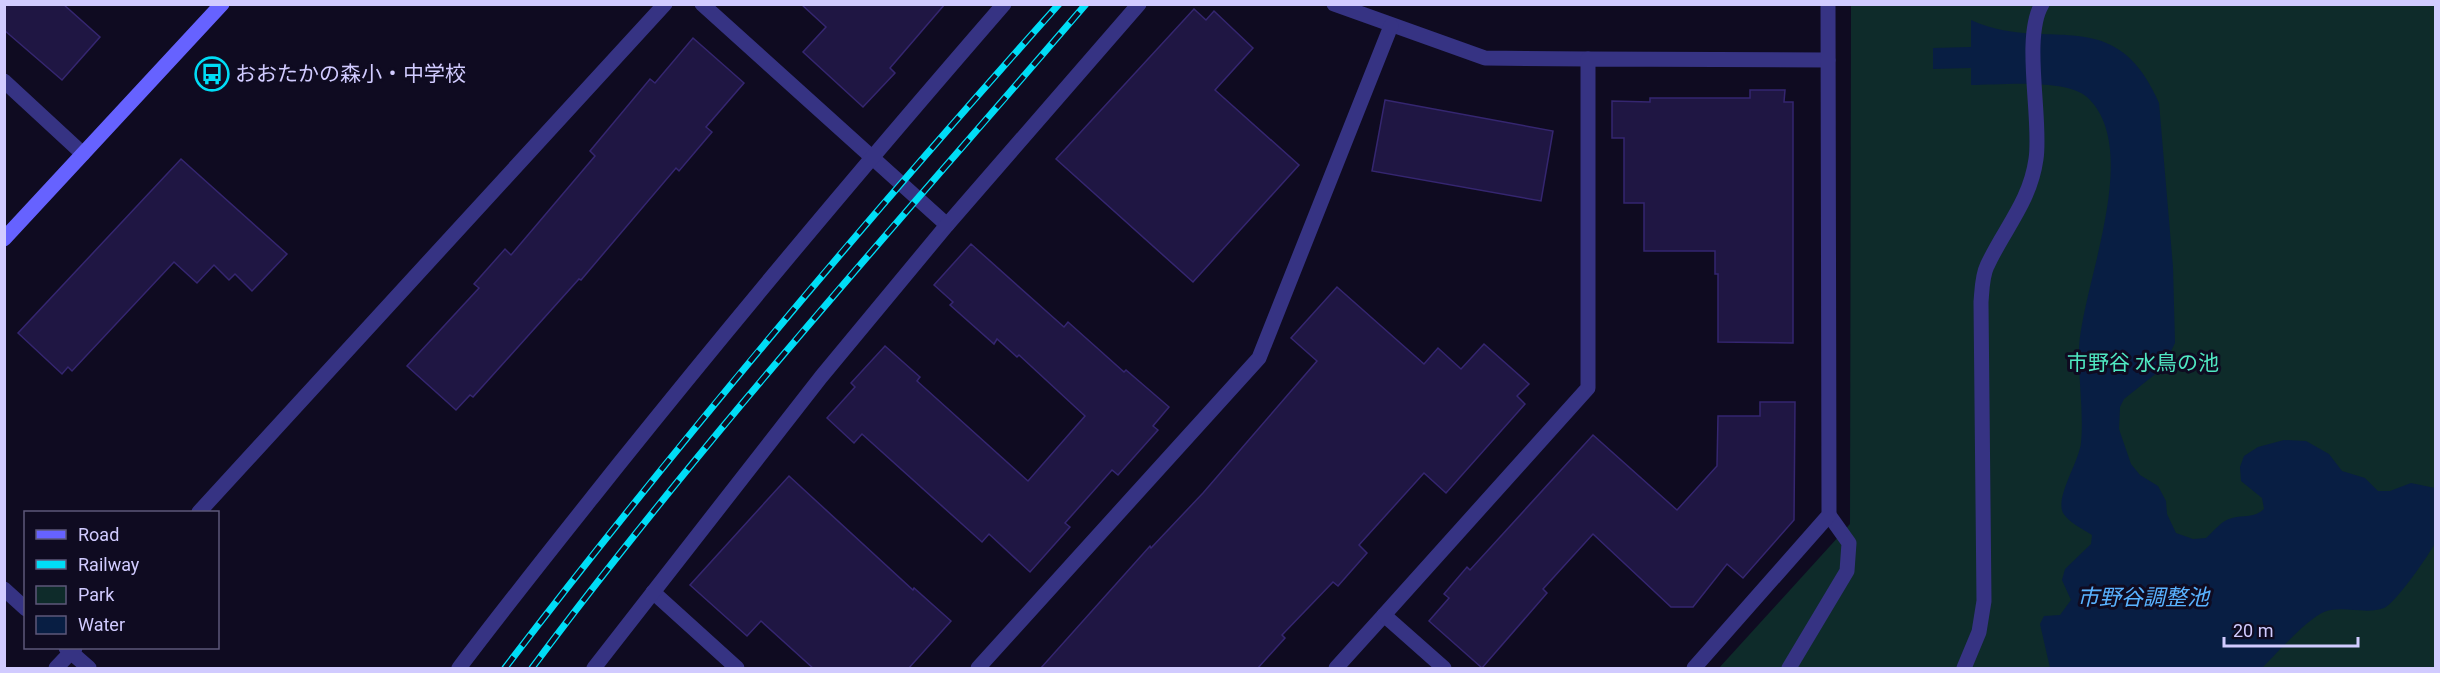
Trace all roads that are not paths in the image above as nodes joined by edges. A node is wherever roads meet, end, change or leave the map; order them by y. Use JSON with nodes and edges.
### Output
{"nodes":[{"id":1,"x":222,"y":4,"type":"edge"},
{"id":2,"x":665,"y":4,"type":"edge"},
{"id":3,"x":702,"y":4,"type":"edge"},
{"id":4,"x":1004,"y":4,"type":"edge"},
{"id":5,"x":1139,"y":4,"type":"edge"},
{"id":6,"x":1335,"y":4,"type":"edge"},
{"id":7,"x":1828,"y":4,"type":"edge"},
{"id":8,"x":2042,"y":4,"type":"edge"},
{"id":9,"x":1391,"y":26,"type":"junction"},
{"id":10,"x":1588,"y":59,"type":"junction"},
{"id":11,"x":1828,"y":60,"type":"junction"},
{"id":12,"x":4,"y":81,"type":"edge"},
{"id":13,"x":83,"y":154,"type":"junction"},
{"id":14,"x":872,"y":156,"type":"junction"},
{"id":15,"x":947,"y":225,"type":"junction"},
{"id":16,"x":4,"y":239,"type":"edge"},
{"id":17,"x":201,"y":511,"type":"edge"},
{"id":18,"x":1829,"y":515,"type":"junction"},
{"id":19,"x":4,"y":589,"type":"edge"},
{"id":20,"x":653,"y":592,"type":"junction"},
{"id":21,"x":24,"y":607,"type":"edge"},
{"id":22,"x":1384,"y":615,"type":"junction"},
{"id":23,"x":71,"y":649,"type":"edge"},
{"id":24,"x":56,"y":669,"type":"edge"},
{"id":25,"x":89,"y":669,"type":"edge"},
{"id":26,"x":459,"y":669,"type":"edge"},
{"id":27,"x":594,"y":669,"type":"edge"},
{"id":28,"x":737,"y":669,"type":"edge"},
{"id":29,"x":978,"y":669,"type":"edge"},
{"id":30,"x":1336,"y":669,"type":"edge"},
{"id":31,"x":1443,"y":669,"type":"edge"},
{"id":32,"x":1694,"y":669,"type":"edge"},
{"id":33,"x":1789,"y":669,"type":"edge"},
{"id":34,"x":1964,"y":669,"type":"edge"}],
"edges":[{"from":1,"to":13,"type":"street"},
{"from":2,"to":17,"type":"street"},
{"from":3,"to":14,"type":"street"},
{"from":4,"to":14,"type":"street"},
{"from":5,"to":15,"type":"street"},
{"from":6,"to":9,"type":"street"},
{"from":7,"to":11,"type":"street"},
{"from":8,"to":34,"type":"street"},
{"from":9,"to":10,"type":"street"},
{"from":9,"to":29,"type":"street"},
{"from":10,"to":11,"type":"street"},
{"from":10,"to":22,"type":"street"},
{"from":11,"to":18,"type":"street"},
{"from":12,"to":13,"type":"street"},
{"from":13,"to":16,"type":"street"},
{"from":14,"to":15,"type":"street"},
{"from":14,"to":26,"type":"street"},
{"from":15,"to":20,"type":"street"},
{"from":18,"to":32,"type":"street"},
{"from":18,"to":33,"type":"street"},
{"from":19,"to":21,"type":"street"},
{"from":20,"to":27,"type":"street"},
{"from":20,"to":28,"type":"street"},
{"from":22,"to":30,"type":"street"},
{"from":22,"to":31,"type":"street"},
{"from":23,"to":24,"type":"street"},
{"from":23,"to":25,"type":"street"}]}
